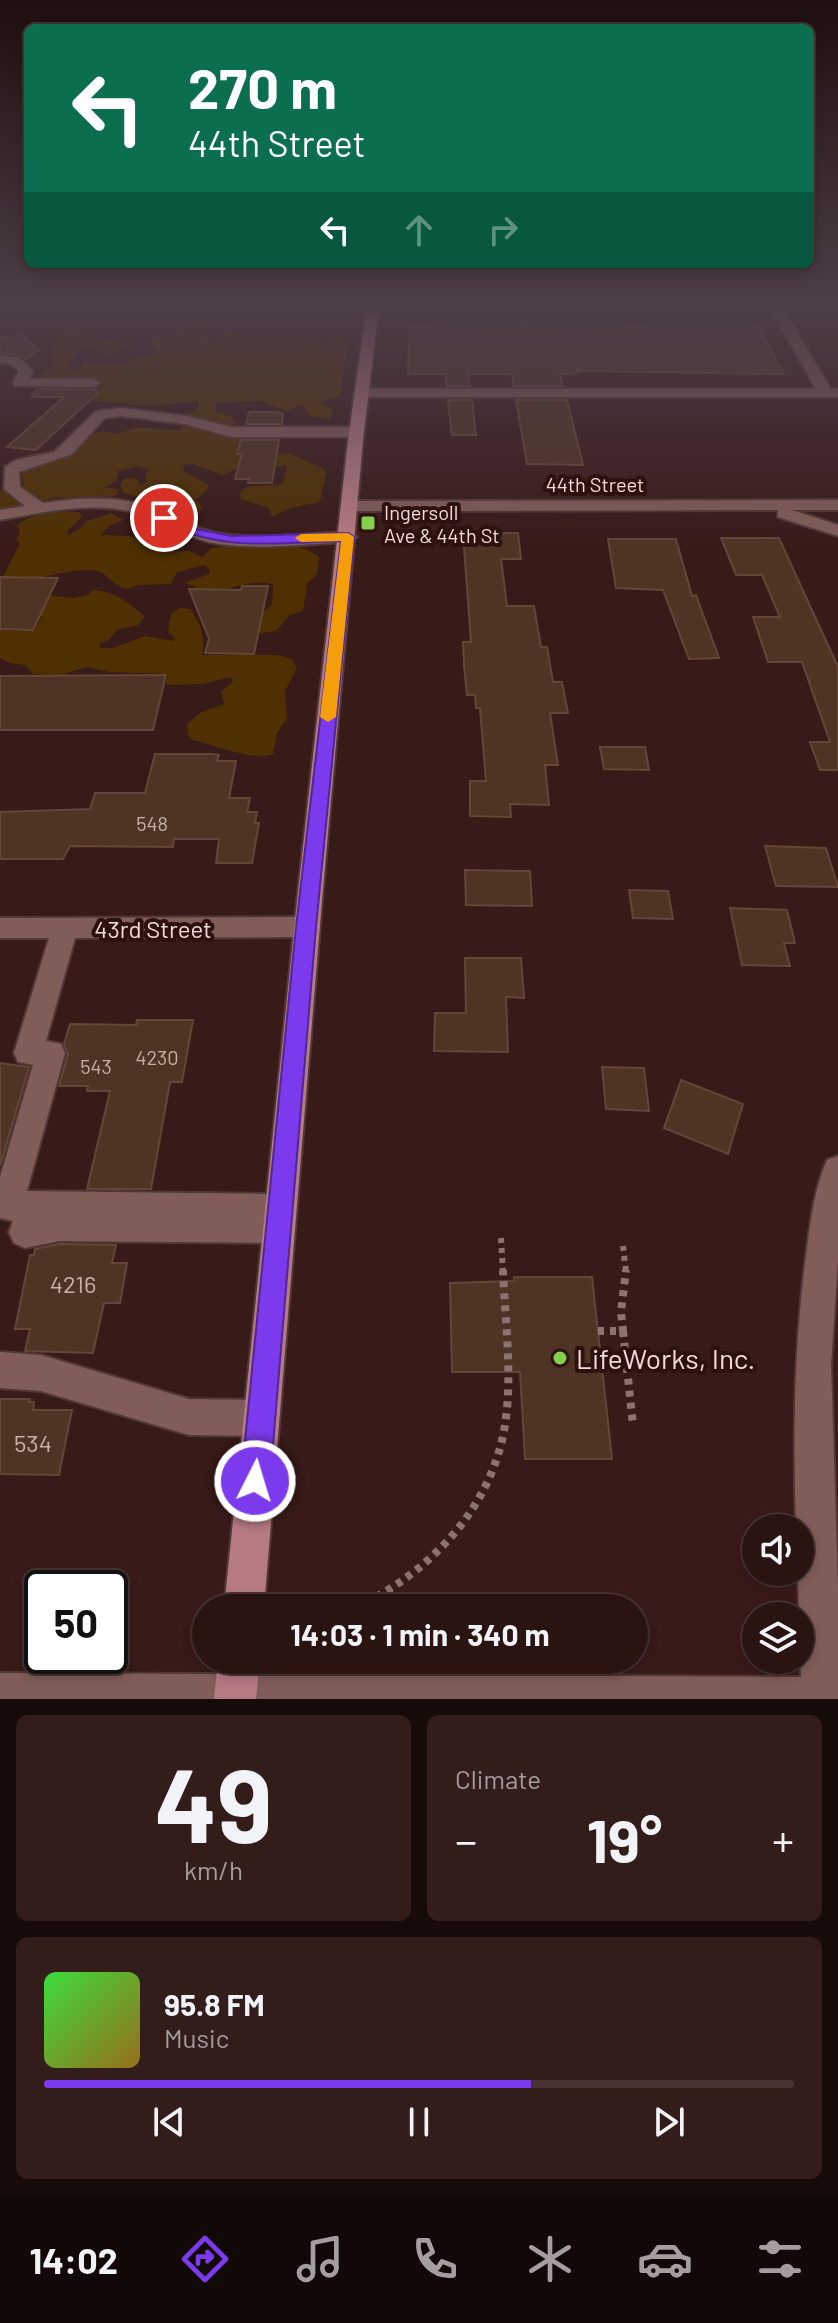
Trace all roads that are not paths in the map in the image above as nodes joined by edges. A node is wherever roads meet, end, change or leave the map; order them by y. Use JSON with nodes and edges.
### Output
{"nodes":[{"id":1,"x":361,"y":385,"type":"edge"},
{"id":2,"x":360,"y":393,"type":"junction"},
{"id":3,"x":832,"y":393,"type":"edge"},
{"id":4,"x":356,"y":432,"type":"junction"},
{"id":5,"x":751,"y":505,"type":"junction"},
{"id":6,"x":838,"y":505,"type":"edge"},
{"id":7,"x":351,"y":506,"type":"junction"},
{"id":8,"x":38,"y":507,"type":"junction"},
{"id":9,"x":0,"y":515,"type":"edge"},
{"id":10,"x":838,"y":531,"type":"edge"},
{"id":11,"x":348,"y":537,"type":"junction"},
{"id":12,"x":306,"y":927,"type":"junction"},
{"id":13,"x":0,"y":928,"type":"edge"},
{"id":14,"x":65,"y":928,"type":"junction"},
{"id":15,"x":838,"y":1170,"type":"edge"},
{"id":16,"x":279,"y":1218,"type":"junction"},
{"id":17,"x":25,"y":1232,"type":"dead end"},
{"id":18,"x":0,"y":1370,"type":"edge"},
{"id":19,"x":261,"y":1418,"type":"junction"},
{"id":20,"x":245,"y":1594,"type":"edge"},
{"id":21,"x":236,"y":1684,"type":"edge"},
{"id":22,"x":0,"y":1694,"type":"edge"},
{"id":23,"x":823,"y":1698,"type":"edge"},
{"id":24,"x":838,"y":1698,"type":"edge"}],
"edges":[{"from":1,"to":2,"type":"main road"},
{"from":2,"to":3,"type":"street"},
{"from":2,"to":4,"type":"main road"},
{"from":4,"to":7,"type":"main road"},
{"from":4,"to":8,"type":"street"},
{"from":5,"to":6,"type":"street","name":"44th Street"},
{"from":5,"to":7,"type":"street","name":"44th Street"},
{"from":5,"to":10,"type":"street"},
{"from":7,"to":11,"type":"main road"},
{"from":8,"to":9,"type":"street"},
{"from":8,"to":11,"type":"street"},
{"from":11,"to":12,"type":"main road"},
{"from":12,"to":14,"type":"street","name":"43rd Street"},
{"from":12,"to":16,"type":"main road"},
{"from":13,"to":14,"type":"street","name":"43rd Street"},
{"from":14,"to":16,"type":"street"},
{"from":15,"to":23,"type":"street"},
{"from":16,"to":17,"type":"street"},
{"from":16,"to":19,"type":"main road"},
{"from":18,"to":19,"type":"street"},
{"from":19,"to":20,"type":"main road"},
{"from":21,"to":22,"type":"street"},
{"from":21,"to":23,"type":"street"},
{"from":23,"to":24,"type":"street"}]}
